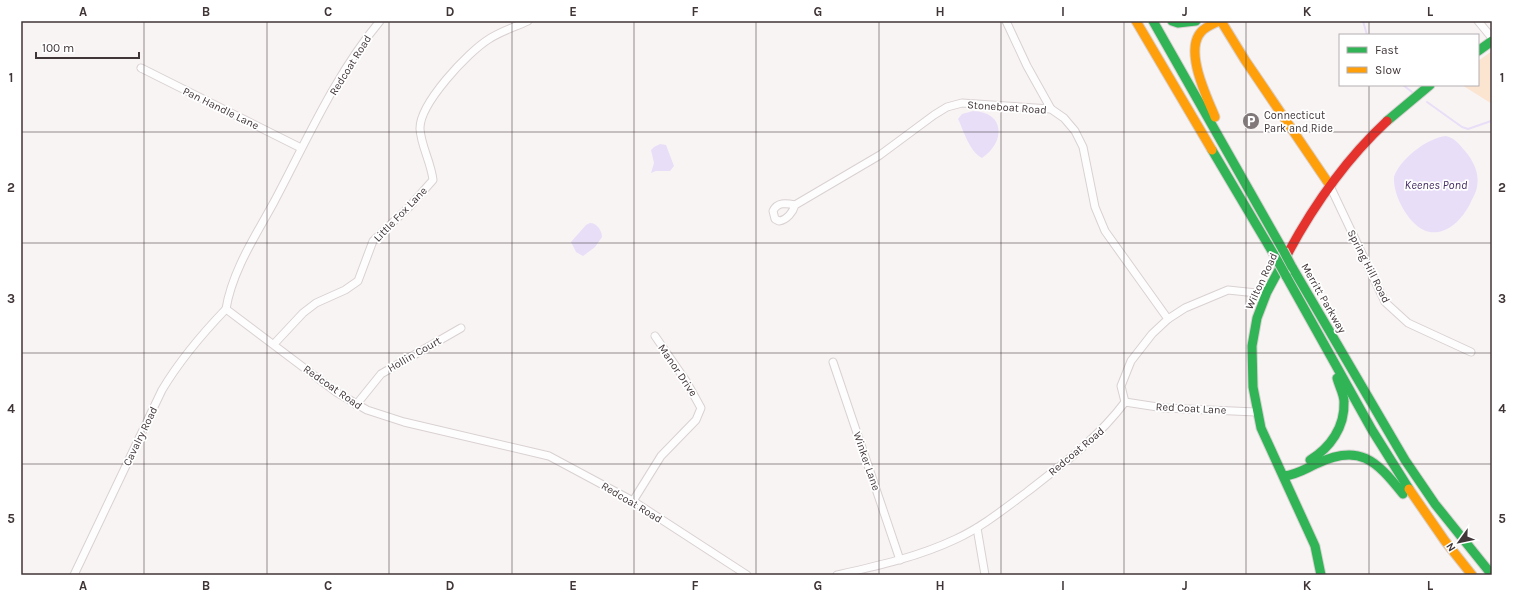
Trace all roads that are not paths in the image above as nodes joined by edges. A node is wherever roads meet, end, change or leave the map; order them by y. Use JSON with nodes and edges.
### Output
{"nodes":[{"id":1,"x":380,"y":21,"type":"edge"},
{"id":2,"x":528,"y":21,"type":"edge"},
{"id":3,"x":1006,"y":21,"type":"edge"},
{"id":4,"x":1136,"y":21,"type":"edge"},
{"id":5,"x":1153,"y":21,"type":"edge"},
{"id":6,"x":1172,"y":21,"type":"edge"},
{"id":7,"x":1196,"y":21,"type":"edge"},
{"id":8,"x":1220,"y":21,"type":"edge"},
{"id":9,"x":1478,"y":21,"type":"edge"},
{"id":10,"x":1492,"y":38,"type":"edge"},
{"id":11,"x":1492,"y":41,"type":"edge"},
{"id":12,"x":1479,"y":50,"type":"edge"},
{"id":13,"x":141,"y":68,"type":"dead end"},
{"id":14,"x":1429,"y":86,"type":"edge"},
{"id":15,"x":1051,"y":109,"type":"junction"},
{"id":16,"x":301,"y":148,"type":"junction"},
{"id":17,"x":1241,"y":176,"type":"junction"},
{"id":18,"x":1329,"y":184,"type":"junction"},
{"id":19,"x":795,"y":205,"type":"dead end"},
{"id":20,"x":1266,"y":294,"type":"junction"},
{"id":21,"x":226,"y":309,"type":"junction"},
{"id":22,"x":1309,"y":317,"type":"junction"},
{"id":23,"x":1168,"y":320,"type":"junction"},
{"id":24,"x":461,"y":328,"type":"dead end"},
{"id":25,"x":655,"y":336,"type":"dead end"},
{"id":26,"x":274,"y":344,"type":"junction"},
{"id":27,"x":1471,"y":352,"type":"dead end"},
{"id":28,"x":833,"y":362,"type":"dead end"},
{"id":29,"x":1125,"y":402,"type":"junction"},
{"id":30,"x":356,"y":405,"type":"junction"},
{"id":31,"x":1256,"y":412,"type":"junction"},
{"id":32,"x":1284,"y":476,"type":"junction"},
{"id":33,"x":633,"y":501,"type":"junction"},
{"id":34,"x":977,"y":528,"type":"junction"},
{"id":35,"x":900,"y":560,"type":"junction"},
{"id":36,"x":74,"y":575,"type":"edge"},
{"id":37,"x":747,"y":575,"type":"edge"},
{"id":38,"x":837,"y":575,"type":"edge"},
{"id":39,"x":985,"y":575,"type":"edge"},
{"id":40,"x":1321,"y":575,"type":"edge"},
{"id":41,"x":1471,"y":575,"type":"edge"},
{"id":42,"x":1492,"y":575,"type":"edge"}],
"edges":[{"from":1,"to":16,"type":"street","name":"Redcoat Road"},
{"from":2,"to":26,"type":"street","name":"Little Fox Lane"},
{"from":3,"to":15,"type":"street"},
{"from":4,"to":22,"type":"main road","name":"Merritt Parkway","bridge":true},
{"from":5,"to":17,"type":"main road","name":"Merritt Parkway"},
{"from":6,"to":7,"type":"main road"},
{"from":8,"to":17,"type":"main road"},
{"from":8,"to":18,"type":"main road"},
{"from":9,"to":10,"type":"street"},
{"from":11,"to":12,"type":"main road"},
{"from":13,"to":16,"type":"street","name":"Pan Handle Lane"},
{"from":14,"to":18,"type":"main road","name":"Wilton Road"},
{"from":15,"to":19,"type":"street","name":"Stoneboat Road"},
{"from":15,"to":23,"type":"street","name":"Stoneboat Road"},
{"from":16,"to":21,"type":"street","name":"Redcoat Road"},
{"from":17,"to":42,"type":"main road","name":"Merritt Parkway","bridge":true},
{"from":18,"to":20,"type":"main road","name":"Wilton Road"},
{"from":18,"to":27,"type":"street","name":"Spring Hill Road"},
{"from":20,"to":23,"type":"street"},
{"from":20,"to":31,"type":"main road","name":"Wilton Road"},
{"from":21,"to":26,"type":"street","name":"Redcoat Road"},
{"from":21,"to":36,"type":"street","name":"Cavalry Road"},
{"from":22,"to":32,"type":"main road"},
{"from":22,"to":41,"type":"main road","name":"Merritt Parkway"},
{"from":23,"to":29,"type":"street"},
{"from":24,"to":30,"type":"street","name":"Hollin Court"},
{"from":25,"to":33,"type":"street","name":"Manor Drive"},
{"from":26,"to":30,"type":"street","name":"Redcoat Road"},
{"from":28,"to":35,"type":"street","name":"Winker Lane"},
{"from":29,"to":31,"type":"street","name":"Red Coat Lane"},
{"from":29,"to":34,"type":"street","name":"Redcoat Road"},
{"from":30,"to":33,"type":"street","name":"Redcoat Road"},
{"from":31,"to":32,"type":"main road","name":"Wilton Road"},
{"from":32,"to":40,"type":"main road","name":"Wilton Road"},
{"from":32,"to":41,"type":"main road"},
{"from":33,"to":37,"type":"street","name":"Redcoat Road"},
{"from":34,"to":35,"type":"street","name":"Redcoat Road"},
{"from":34,"to":39,"type":"street"},
{"from":35,"to":38,"type":"street","name":"Redcoat Road"}]}
